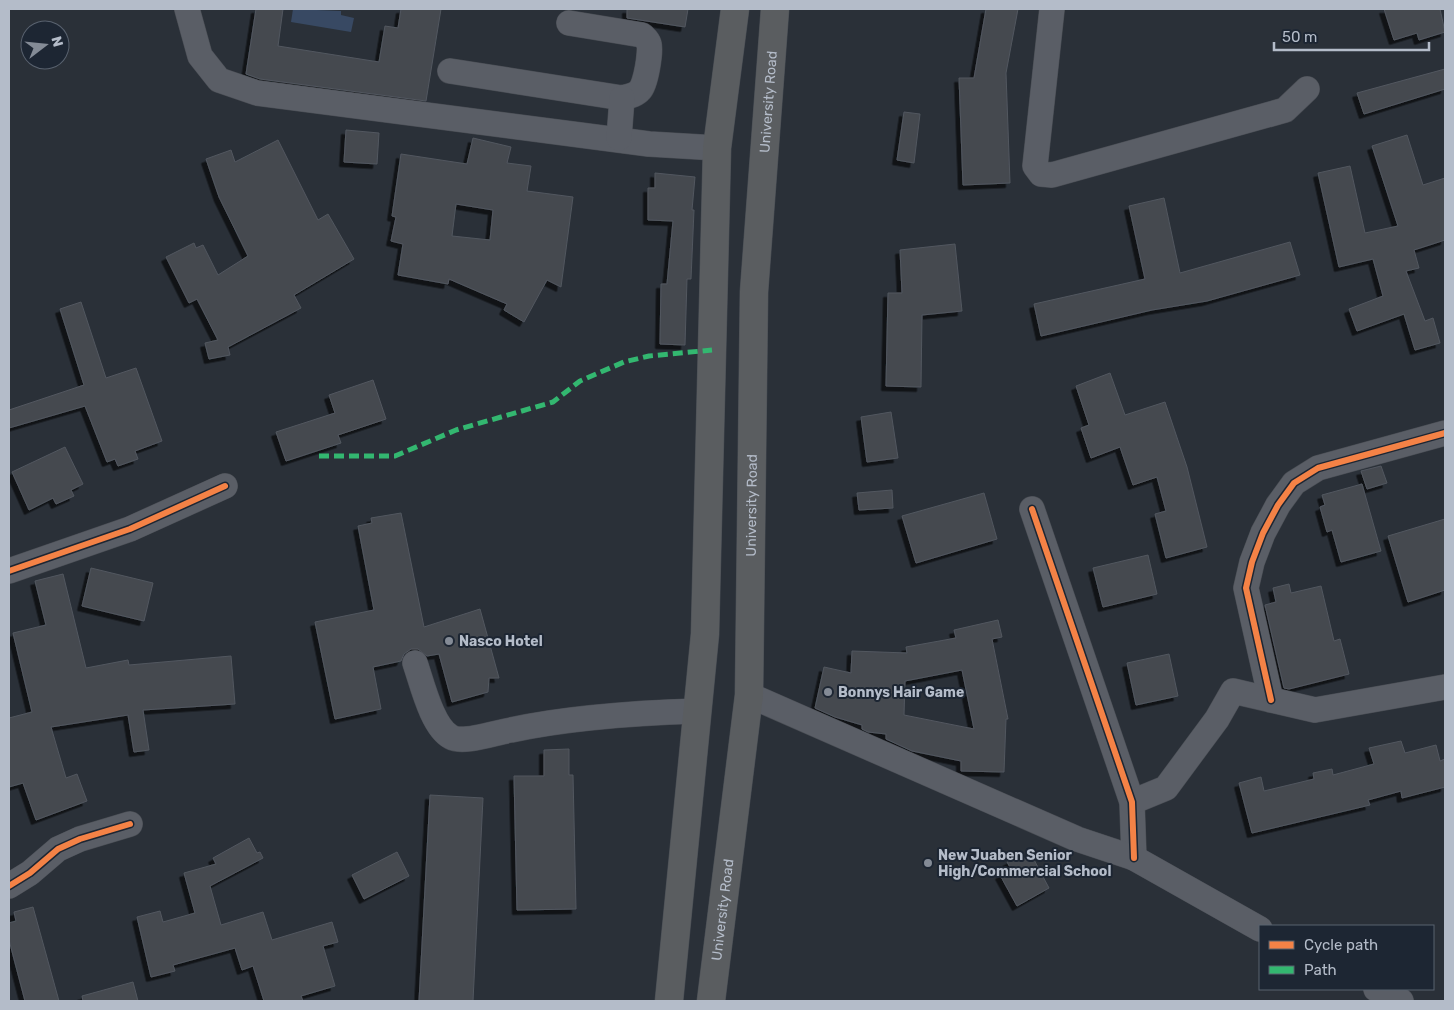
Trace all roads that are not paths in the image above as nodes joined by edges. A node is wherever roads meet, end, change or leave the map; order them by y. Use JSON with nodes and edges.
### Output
{"nodes":[{"id":1,"x":186,"y":9,"type":"edge"},
{"id":2,"x":735,"y":9,"type":"edge"},
{"id":3,"x":775,"y":9,"type":"edge"},
{"id":4,"x":1052,"y":9,"type":"edge"},
{"id":5,"x":569,"y":23,"type":"dead end"},
{"id":6,"x":450,"y":71,"type":"dead end"},
{"id":7,"x":1307,"y":89,"type":"dead end"},
{"id":8,"x":622,"y":98,"type":"junction"},
{"id":9,"x":619,"y":138,"type":"junction"},
{"id":10,"x":717,"y":148,"type":"junction"},
{"id":11,"x":1445,"y":433,"type":"edge"},
{"id":12,"x":225,"y":486,"type":"dead end"},
{"id":13,"x":1032,"y":509,"type":"dead end"},
{"id":14,"x":9,"y":571,"type":"edge"},
{"id":15,"x":415,"y":663,"type":"dead end"},
{"id":16,"x":1445,"y":687,"type":"edge"},
{"id":17,"x":750,"y":695,"type":"junction"},
{"id":18,"x":1271,"y":700,"type":"junction"},
{"id":19,"x":697,"y":711,"type":"junction"},
{"id":20,"x":1132,"y":802,"type":"junction"},
{"id":21,"x":130,"y":824,"type":"dead end"},
{"id":22,"x":1134,"y":858,"type":"junction"},
{"id":23,"x":9,"y":886,"type":"edge"},
{"id":24,"x":1259,"y":928,"type":"edge"},
{"id":25,"x":1378,"y":990,"type":"edge"},
{"id":26,"x":669,"y":1001,"type":"edge"},
{"id":27,"x":711,"y":1001,"type":"edge"},
{"id":28,"x":1401,"y":1001,"type":"edge"}],
"edges":[{"from":1,"to":9,"type":"street"},
{"from":2,"to":10,"type":"highway"},
{"from":3,"to":17,"type":"highway","name":"University Road"},
{"from":4,"to":7,"type":"street"},
{"from":5,"to":8,"type":"street"},
{"from":6,"to":8,"type":"street"},
{"from":8,"to":9,"type":"street"},
{"from":9,"to":10,"type":"street"},
{"from":10,"to":19,"type":"highway"},
{"from":11,"to":18,"type":"street"},
{"from":12,"to":14,"type":"street"},
{"from":13,"to":20,"type":"street"},
{"from":15,"to":19,"type":"street"},
{"from":16,"to":18,"type":"street"},
{"from":17,"to":22,"type":"street"},
{"from":17,"to":27,"type":"highway","name":"University Road"},
{"from":18,"to":20,"type":"street"},
{"from":19,"to":26,"type":"highway"},
{"from":20,"to":22,"type":"street"},
{"from":21,"to":23,"type":"street"},
{"from":22,"to":24,"type":"street"},
{"from":25,"to":28,"type":"street"}]}
